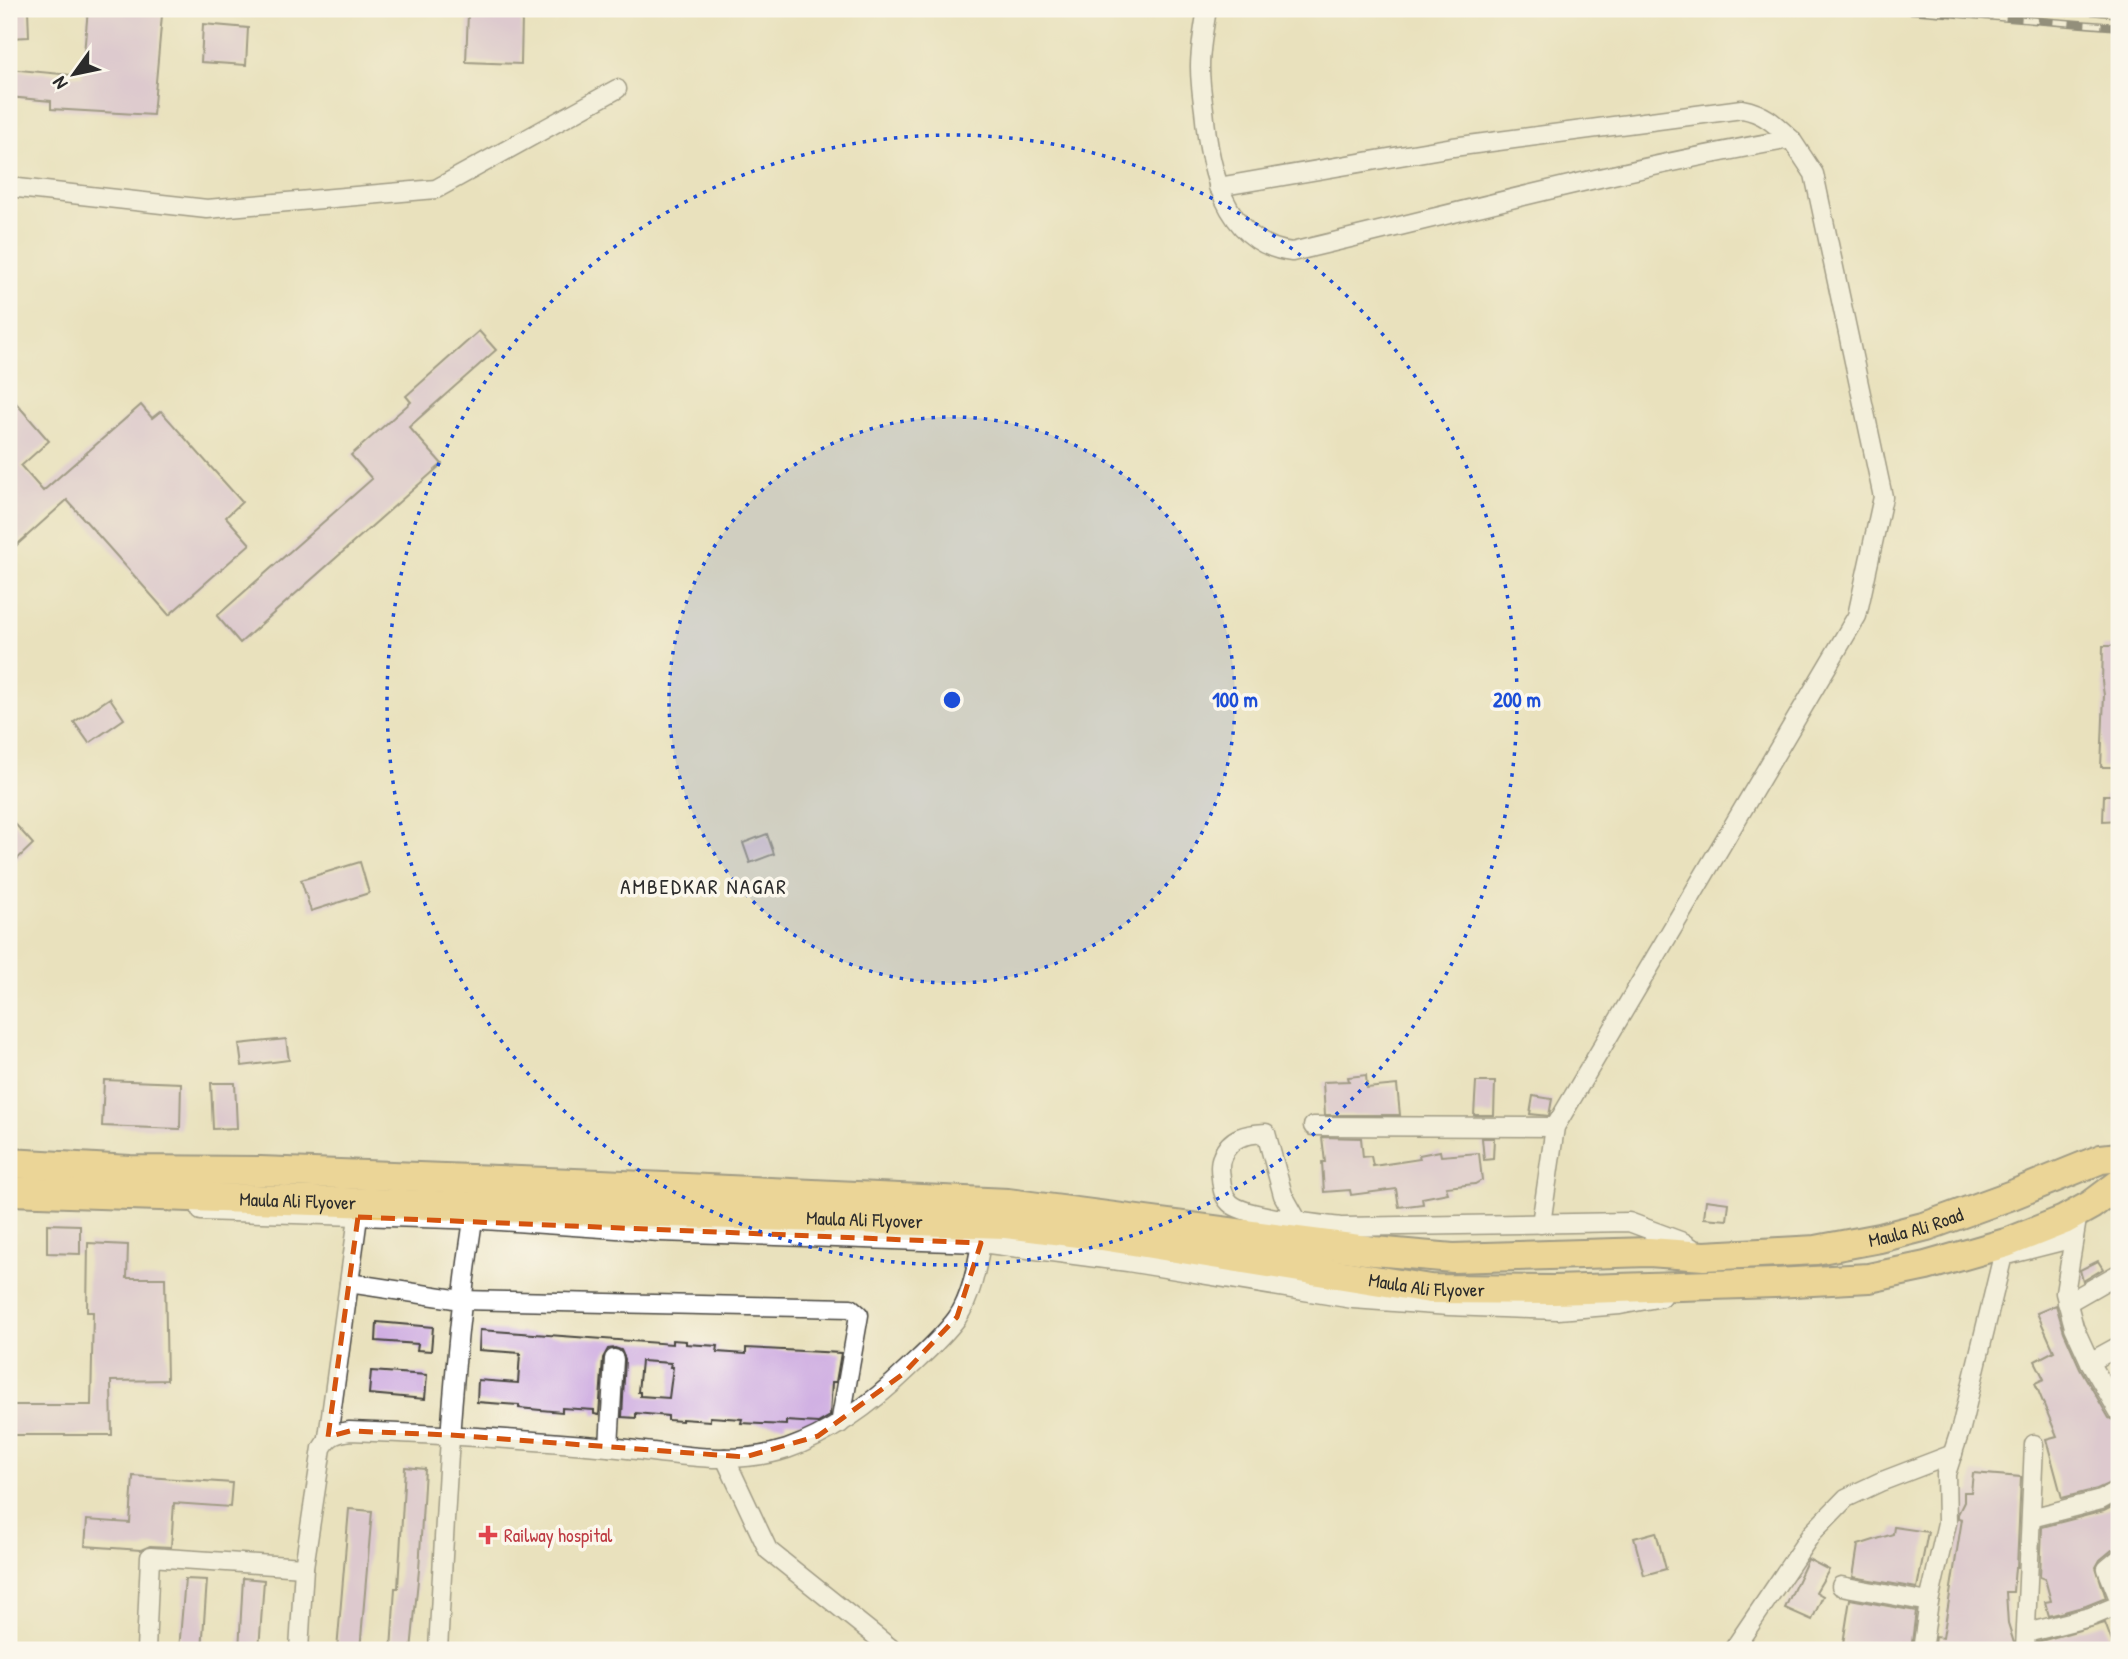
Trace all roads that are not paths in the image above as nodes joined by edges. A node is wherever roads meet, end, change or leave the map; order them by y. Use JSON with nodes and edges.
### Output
{"nodes":[{"id":1,"x":1207,"y":9,"type":"edge"},
{"id":2,"x":617,"y":89,"type":"dead end"},
{"id":3,"x":1791,"y":139,"type":"junction"},
{"id":4,"x":9,"y":187,"type":"edge"},
{"id":5,"x":1217,"y":187,"type":"junction"},
{"id":6,"x":1313,"y":1126,"type":"dead end"},
{"id":7,"x":1555,"y":1127,"type":"junction"},
{"id":8,"x":2119,"y":1157,"type":"edge"},
{"id":9,"x":9,"y":1163,"type":"edge"},
{"id":10,"x":2119,"y":1184,"type":"edge"},
{"id":11,"x":9,"y":1191,"type":"edge"},
{"id":12,"x":9,"y":1200,"type":"edge"},
{"id":13,"x":358,"y":1217,"type":"junction"},
{"id":14,"x":473,"y":1220,"type":"junction"},
{"id":15,"x":1297,"y":1220,"type":"junction"},
{"id":16,"x":1541,"y":1224,"type":"junction"},
{"id":17,"x":2076,"y":1225,"type":"junction"},
{"id":18,"x":1927,"y":1226,"type":"junction"},
{"id":19,"x":981,"y":1243,"type":"junction"},
{"id":20,"x":2004,"y":1250,"type":"junction"},
{"id":21,"x":1772,"y":1252,"type":"junction"},
{"id":22,"x":1703,"y":1256,"type":"junction"},
{"id":23,"x":1938,"y":1262,"type":"junction"},
{"id":24,"x":2116,"y":1275,"type":"dead end"},
{"id":25,"x":349,"y":1283,"type":"junction"},
{"id":26,"x":1775,"y":1283,"type":"junction"},
{"id":27,"x":1716,"y":1284,"type":"junction"},
{"id":28,"x":461,"y":1300,"type":"junction"},
{"id":29,"x":2067,"y":1303,"type":"junction"},
{"id":30,"x":2119,"y":1346,"type":"edge"},
{"id":31,"x":614,"y":1359,"type":"dead end"},
{"id":32,"x":2090,"y":1362,"type":"junction"},
{"id":33,"x":2119,"y":1412,"type":"edge"},
{"id":34,"x":840,"y":1424,"type":"junction"},
{"id":35,"x":450,"y":1435,"type":"junction"},
{"id":36,"x":328,"y":1437,"type":"junction"},
{"id":37,"x":2034,"y":1444,"type":"dead end"},
{"id":38,"x":609,"y":1447,"type":"junction"},
{"id":39,"x":1953,"y":1454,"type":"junction"},
{"id":40,"x":725,"y":1458,"type":"junction"},
{"id":41,"x":2119,"y":1490,"type":"edge"},
{"id":42,"x":2031,"y":1518,"type":"junction"},
{"id":43,"x":2119,"y":1559,"type":"edge"},
{"id":44,"x":304,"y":1567,"type":"junction"},
{"id":45,"x":1841,"y":1586,"type":"dead end"},
{"id":46,"x":2119,"y":1599,"type":"edge"},
{"id":47,"x":1929,"y":1602,"type":"junction"},
{"id":48,"x":2119,"y":1605,"type":"edge"},
{"id":49,"x":2026,"y":1642,"type":"edge"},
{"id":50,"x":146,"y":1650,"type":"edge"},
{"id":51,"x":299,"y":1650,"type":"edge"},
{"id":52,"x":438,"y":1650,"type":"edge"},
{"id":53,"x":893,"y":1650,"type":"edge"},
{"id":54,"x":1733,"y":1650,"type":"edge"},
{"id":55,"x":1922,"y":1650,"type":"edge"}],
"edges":[{"from":1,"to":5,"type":"street"},
{"from":2,"to":4,"type":"street"},
{"from":3,"to":5,"type":"street"},
{"from":3,"to":5,"type":"street"},
{"from":3,"to":7,"type":"street"},
{"from":6,"to":7,"type":"street"},
{"from":7,"to":16,"type":"street"},
{"from":8,"to":18,"type":"main road","name":"Maula Ali Road"},
{"from":9,"to":22,"type":"main road","name":"Maula Ali Flyover"},
{"from":10,"to":17,"type":"main road","name":"Maula Ali Road"},
{"from":11,"to":27,"type":"main road","name":"Maula Ali Flyover"},
{"from":12,"to":13,"type":"street"},
{"from":13,"to":14,"type":"street"},
{"from":13,"to":25,"type":"street"},
{"from":14,"to":19,"type":"street"},
{"from":14,"to":28,"type":"street"},
{"from":15,"to":15,"type":"street"},
{"from":15,"to":16,"type":"street"},
{"from":16,"to":22,"type":"street"},
{"from":17,"to":20,"type":"main road","name":"Maula Ali Road"},
{"from":17,"to":29,"type":"street"},
{"from":18,"to":21,"type":"main road","name":"Maula Ali Road"},
{"from":18,"to":23,"type":"main road"},
{"from":19,"to":27,"type":"street"},
{"from":19,"to":34,"type":"street"},
{"from":20,"to":23,"type":"main road","name":"Maula Ali Road"},
{"from":20,"to":39,"type":"street"},
{"from":21,"to":22,"type":"main road","name":"Maula Ali Road"},
{"from":21,"to":26,"type":"main road"},
{"from":23,"to":26,"type":"main road","name":"Maula Ali Road"},
{"from":24,"to":29,"type":"street"},
{"from":25,"to":28,"type":"street"},
{"from":25,"to":36,"type":"street"},
{"from":26,"to":27,"type":"main road","name":"Maula Ali Road"},
{"from":28,"to":34,"type":"street"},
{"from":28,"to":35,"type":"street"},
{"from":29,"to":32,"type":"street"},
{"from":30,"to":32,"type":"street"},
{"from":31,"to":38,"type":"street"},
{"from":32,"to":33,"type":"street"},
{"from":34,"to":40,"type":"street"},
{"from":35,"to":36,"type":"street"},
{"from":35,"to":38,"type":"street"},
{"from":35,"to":52,"type":"street"},
{"from":36,"to":44,"type":"street"},
{"from":37,"to":42,"type":"street"},
{"from":38,"to":40,"type":"street"},
{"from":39,"to":47,"type":"street"},
{"from":39,"to":54,"type":"street"},
{"from":40,"to":53,"type":"street"},
{"from":41,"to":42,"type":"street"},
{"from":42,"to":49,"type":"street"},
{"from":43,"to":46,"type":"street"},
{"from":44,"to":50,"type":"street"},
{"from":44,"to":51,"type":"street"},
{"from":45,"to":47,"type":"street"},
{"from":47,"to":55,"type":"street"},
{"from":48,"to":49,"type":"street"}]}
